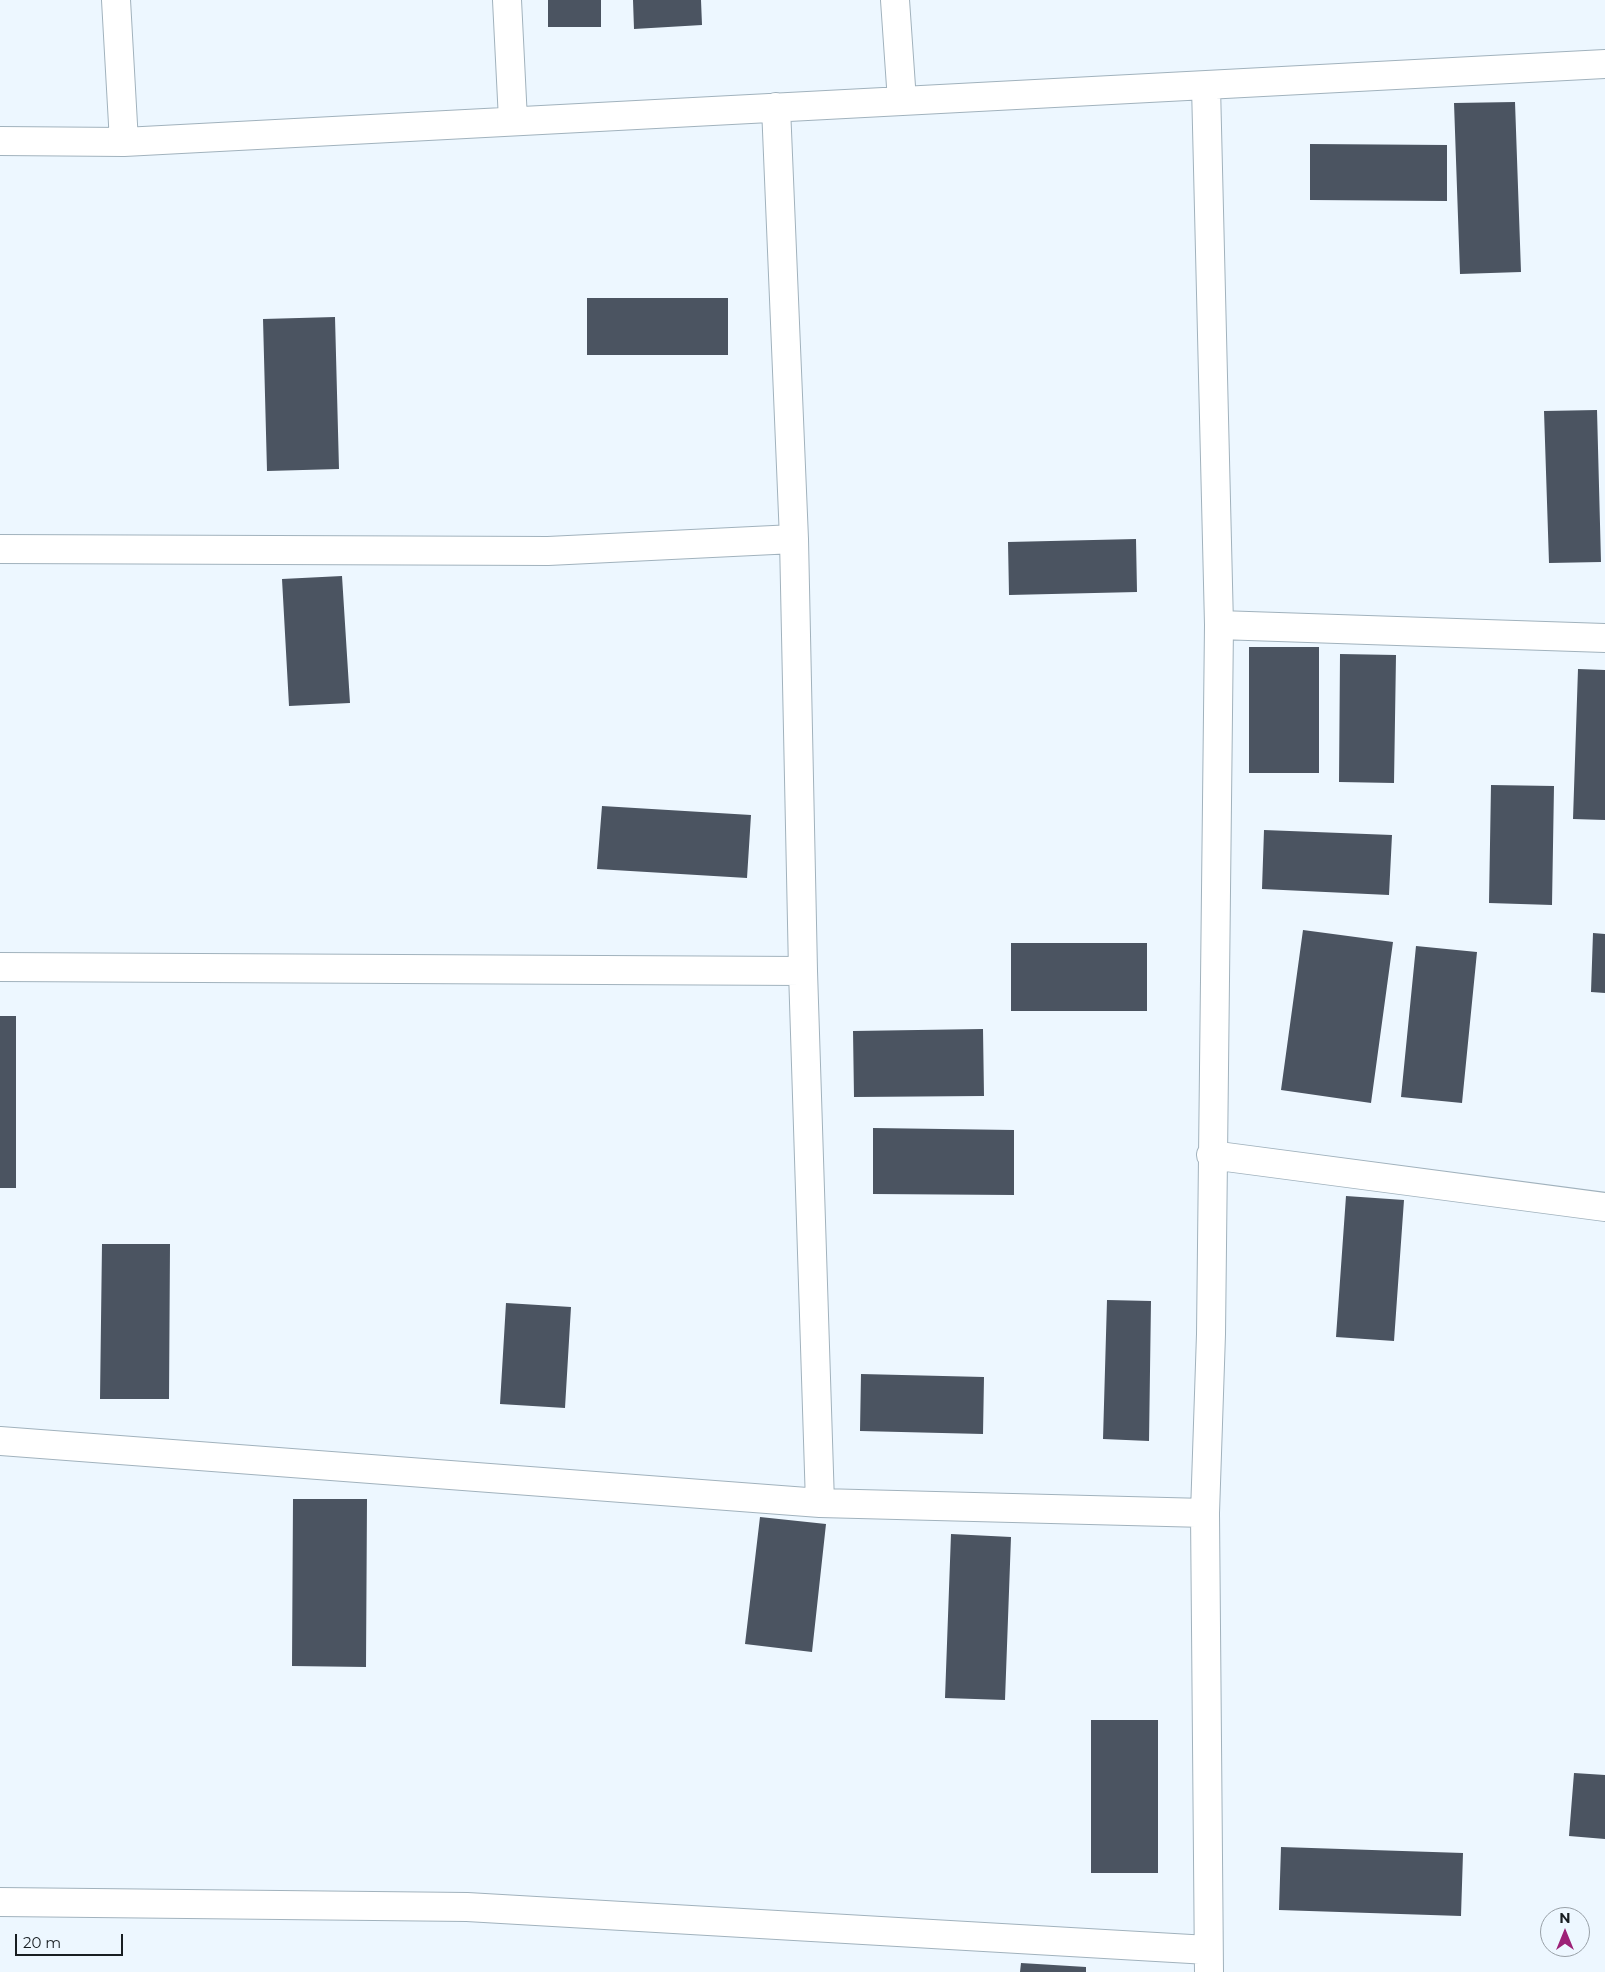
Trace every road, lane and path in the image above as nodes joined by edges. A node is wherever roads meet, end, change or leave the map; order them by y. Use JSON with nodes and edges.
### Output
{"nodes":[{"id":1,"x":116,"y":0,"type":"edge"},
{"id":2,"x":507,"y":0,"type":"edge"},
{"id":3,"x":895,"y":0,"type":"edge"},
{"id":4,"x":1605,"y":64,"type":"edge"},
{"id":5,"x":1206,"y":86,"type":"junction"},
{"id":6,"x":902,"y":101,"type":"junction"},
{"id":7,"x":776,"y":107,"type":"junction"},
{"id":8,"x":513,"y":120,"type":"junction"},
{"id":9,"x":0,"y":141,"type":"edge"},
{"id":10,"x":124,"y":142,"type":"junction"},
{"id":11,"x":794,"y":539,"type":"junction"},
{"id":12,"x":0,"y":549,"type":"edge"},
{"id":13,"x":1219,"y":625,"type":"junction"},
{"id":14,"x":1605,"y":638,"type":"edge"},
{"id":15,"x":0,"y":967,"type":"edge"},
{"id":16,"x":804,"y":971,"type":"junction"},
{"id":17,"x":1211,"y":1155,"type":"junction"},
{"id":18,"x":1605,"y":1207,"type":"edge"},
{"id":19,"x":0,"y":1441,"type":"edge"},
{"id":20,"x":820,"y":1503,"type":"junction"},
{"id":21,"x":1205,"y":1513,"type":"junction"},
{"id":22,"x":0,"y":1902,"type":"edge"},
{"id":23,"x":1208,"y":1961,"type":"edge"}],
"edges":[{"from":1,"to":10,"type":"street"},
{"from":2,"to":8,"type":"street"},
{"from":3,"to":6,"type":"street"},
{"from":4,"to":5,"type":"street"},
{"from":5,"to":6,"type":"street"},
{"from":5,"to":13,"type":"street"},
{"from":6,"to":7,"type":"street"},
{"from":7,"to":8,"type":"street"},
{"from":7,"to":11,"type":"street"},
{"from":8,"to":10,"type":"street"},
{"from":9,"to":10,"type":"street"},
{"from":11,"to":12,"type":"street"},
{"from":11,"to":16,"type":"street"},
{"from":13,"to":14,"type":"street"},
{"from":13,"to":17,"type":"street"},
{"from":15,"to":16,"type":"street"},
{"from":16,"to":20,"type":"street"},
{"from":17,"to":18,"type":"street"},
{"from":17,"to":21,"type":"street"},
{"from":19,"to":20,"type":"street"},
{"from":20,"to":21,"type":"street"},
{"from":21,"to":23,"type":"street"},
{"from":22,"to":23,"type":"street"}]}
